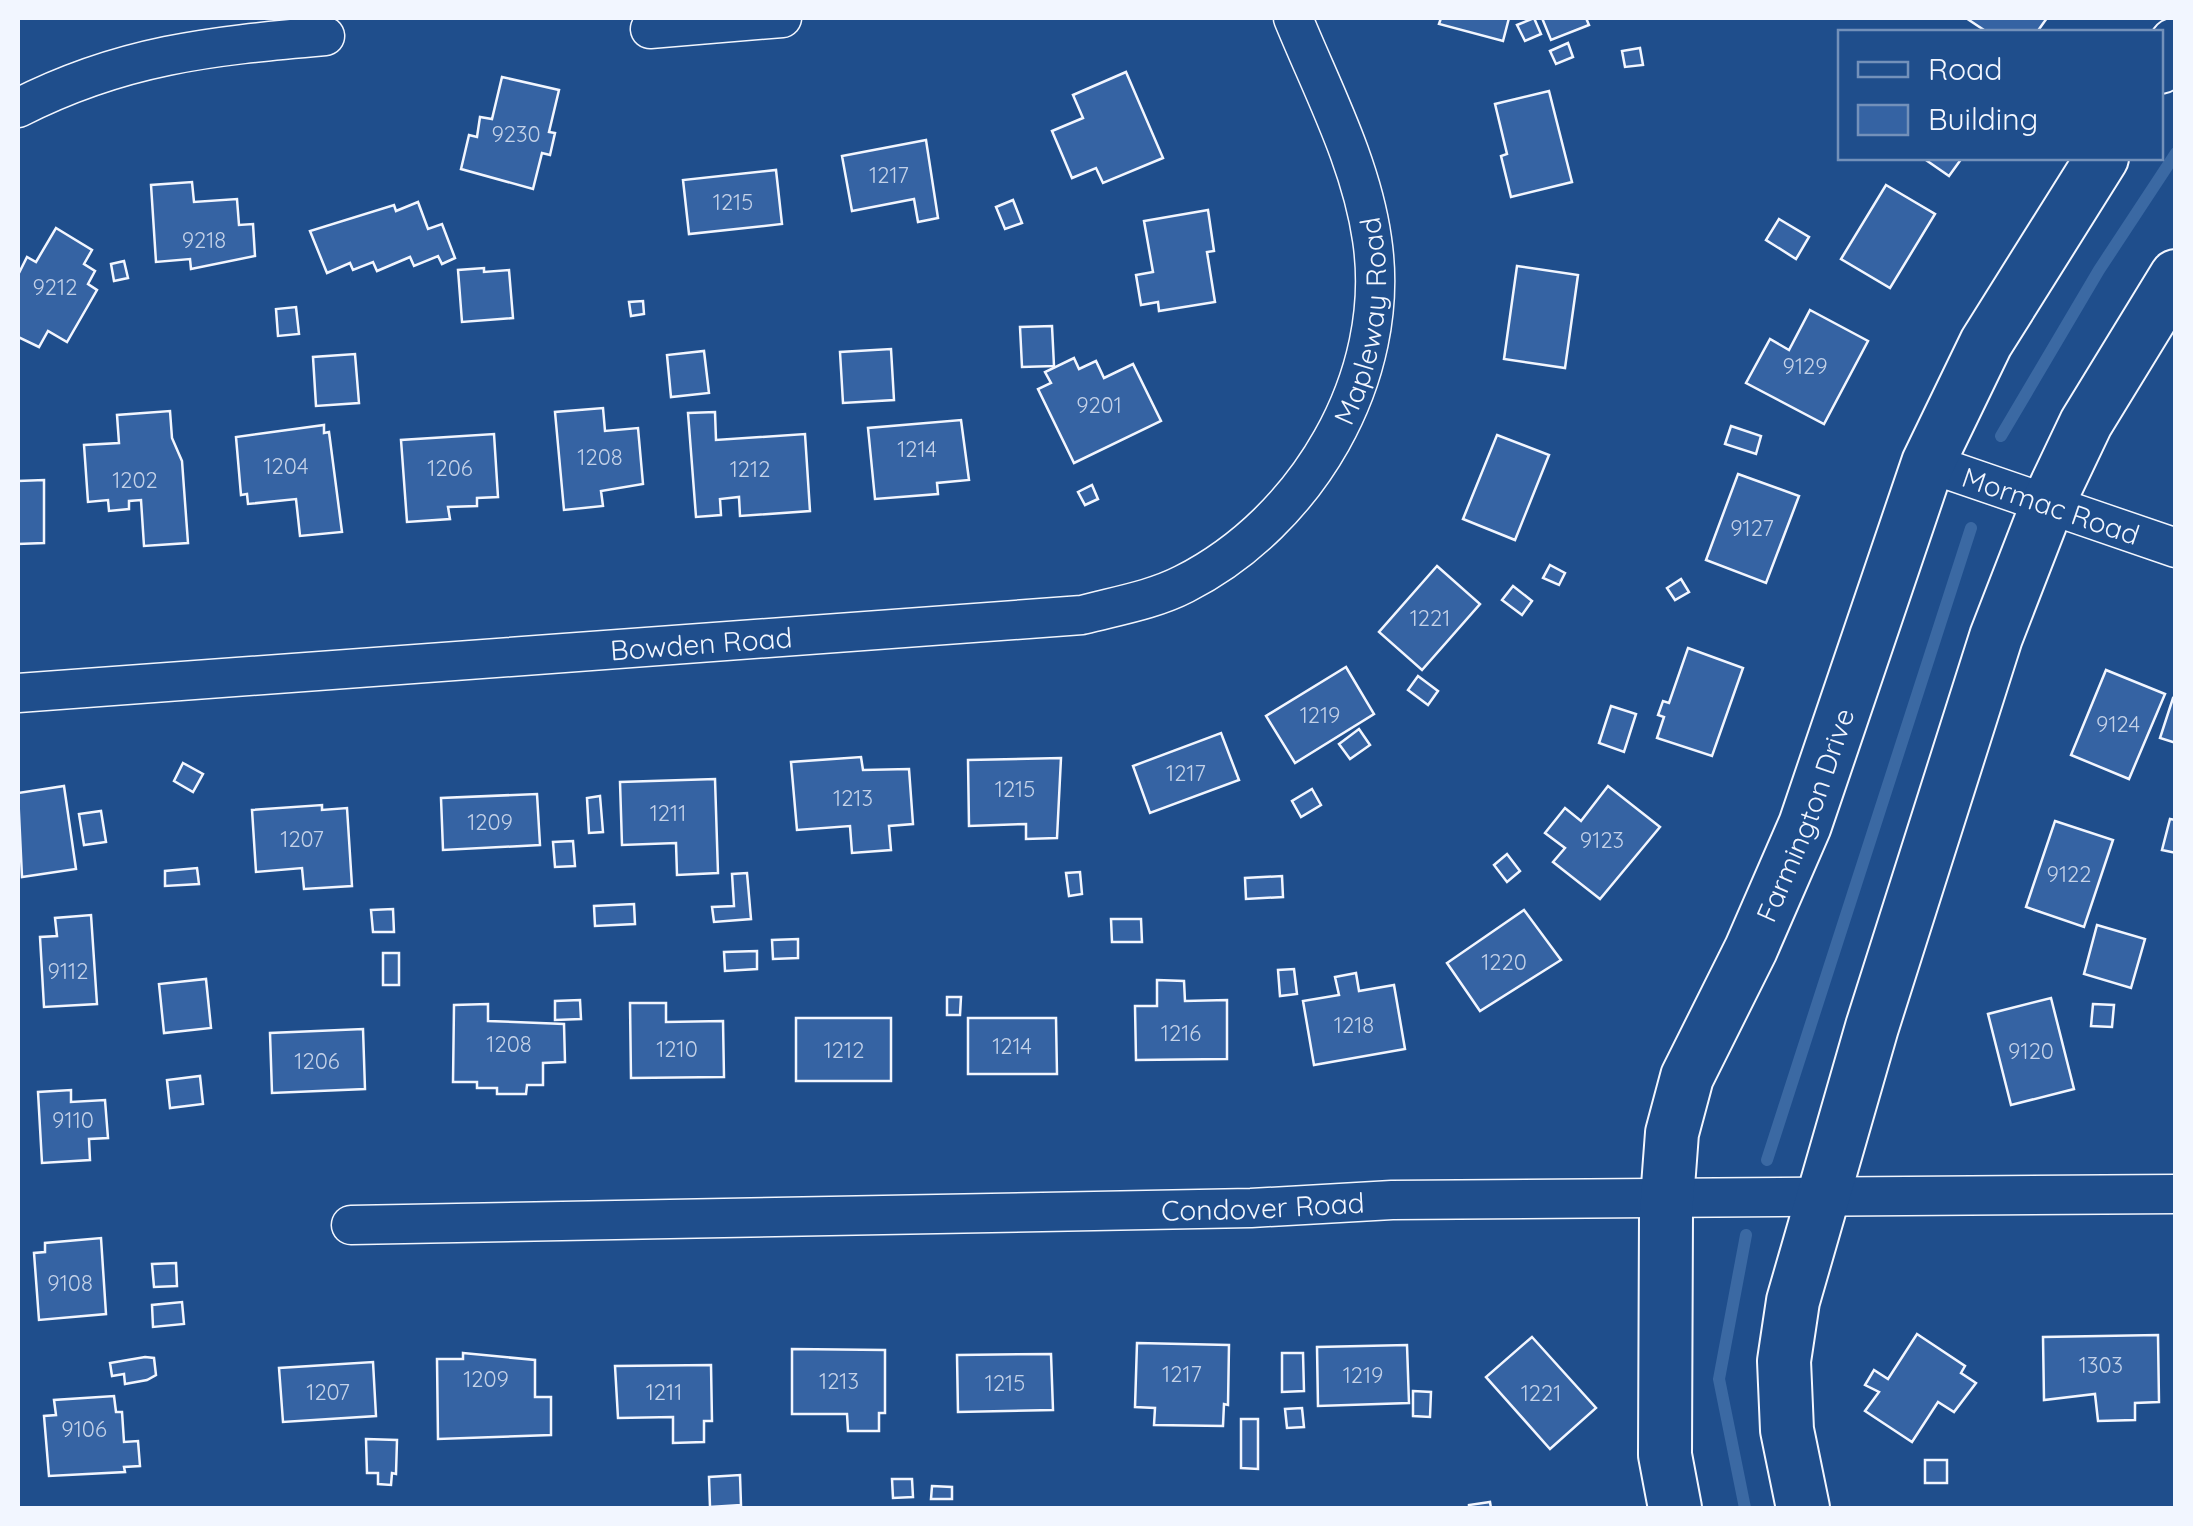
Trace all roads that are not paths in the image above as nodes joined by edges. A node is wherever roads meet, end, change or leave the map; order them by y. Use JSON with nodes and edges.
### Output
{"nodes":[{"id":1,"x":782,"y":18,"type":"edge"},
{"id":2,"x":1293,"y":18,"type":"edge"},
{"id":3,"x":650,"y":28,"type":"dead end"},
{"id":4,"x":325,"y":36,"type":"dead end"},
{"id":5,"x":18,"y":108,"type":"edge"},
{"id":6,"x":2101,"y":160,"type":"edge"},
{"id":7,"x":2176,"y":276,"type":"edge"},
{"id":8,"x":1326,"y":453,"type":"joint"},
{"id":9,"x":1928,"y":463,"type":"junction"},
{"id":10,"x":2048,"y":503,"type":"junction"},
{"id":11,"x":2176,"y":548,"type":"edge"},
{"id":12,"x":18,"y":693,"type":"edge"},
{"id":13,"x":2176,"y":1194,"type":"edge"},
{"id":14,"x":1668,"y":1198,"type":"junction"},
{"id":15,"x":1822,"y":1200,"type":"junction"},
{"id":16,"x":351,"y":1225,"type":"dead end"},
{"id":17,"x":1675,"y":1508,"type":"edge"},
{"id":18,"x":1803,"y":1508,"type":"edge"}],
"edges":[{"from":1,"to":3,"type":"street"},
{"from":2,"to":8,"type":"street","name":"Mapleway Road"},
{"from":4,"to":5,"type":"street"},
{"from":6,"to":9,"type":"street","name":"Farmington Drive"},
{"from":7,"to":10,"type":"street"},
{"from":8,"to":12,"type":"street","name":"Bowden Road"},
{"from":9,"to":10,"type":"street","name":"Mormac Road"},
{"from":9,"to":14,"type":"street","name":"Farmington Drive"},
{"from":10,"to":11,"type":"street","name":"Mormac Road"},
{"from":10,"to":15,"type":"street"},
{"from":13,"to":15,"type":"street","name":"Condover Road"},
{"from":14,"to":15,"type":"street","name":"Condover Road"},
{"from":14,"to":16,"type":"street","name":"Condover Road"},
{"from":14,"to":17,"type":"street","name":"Farmington Drive"},
{"from":15,"to":18,"type":"street"}]}
